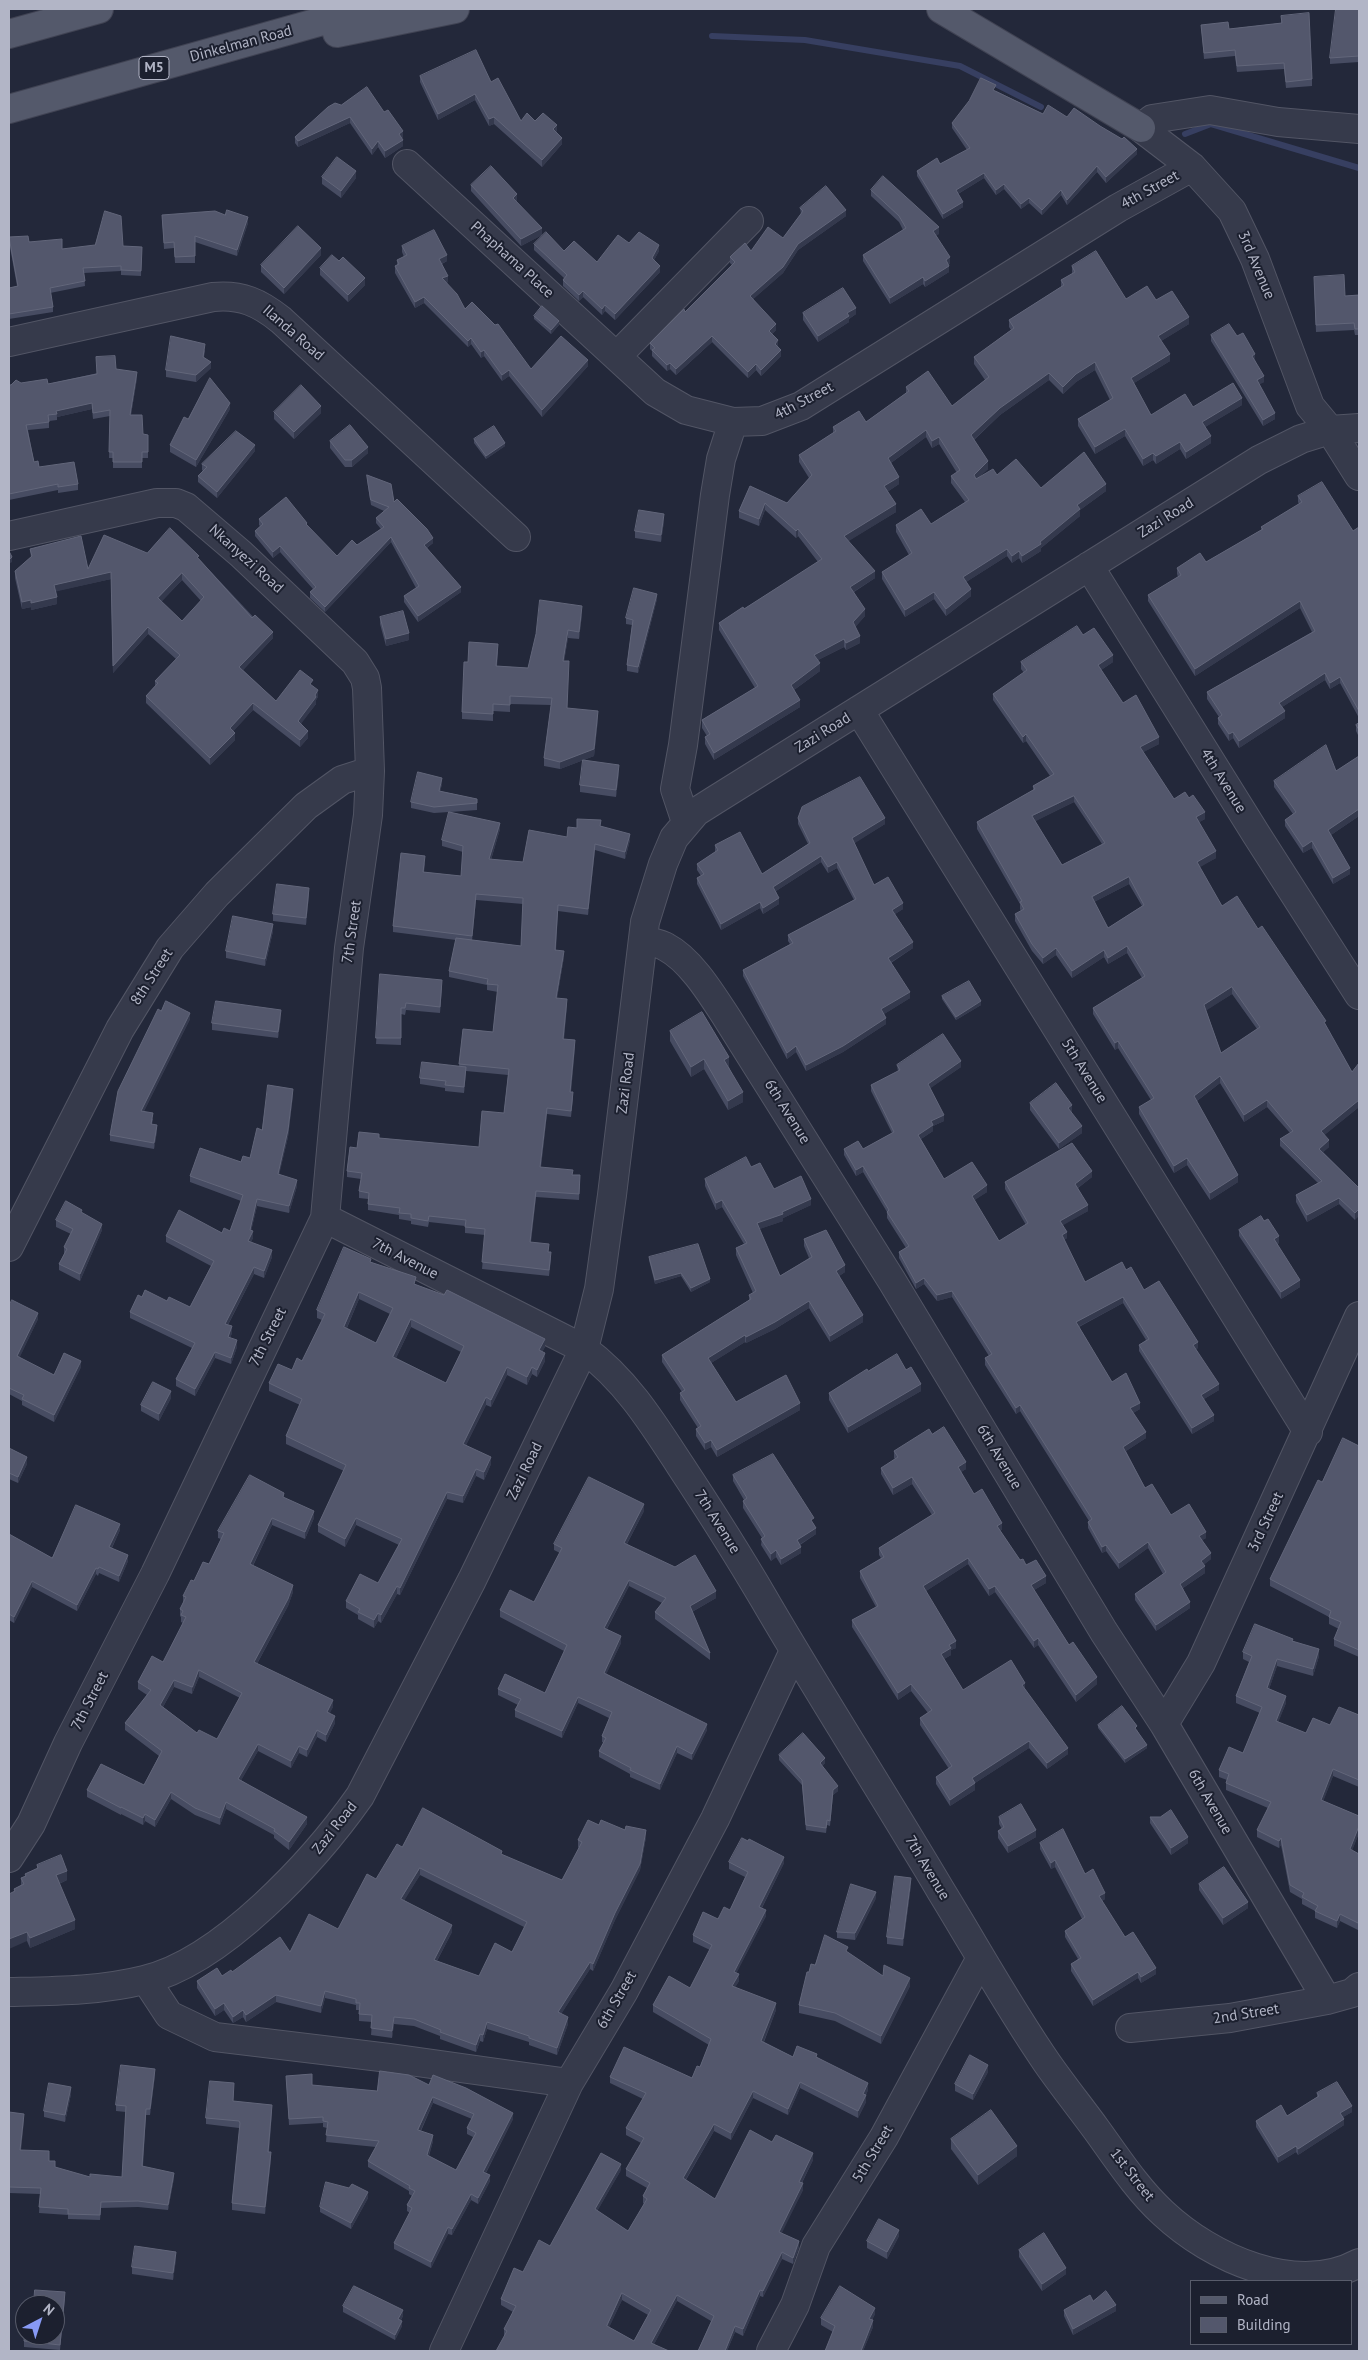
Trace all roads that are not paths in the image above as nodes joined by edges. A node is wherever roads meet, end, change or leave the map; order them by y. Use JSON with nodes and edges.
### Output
{"nodes":[{"id":1,"x":99,"y":9,"type":"edge"},
{"id":2,"x":365,"y":9,"type":"edge"},
{"id":3,"x":455,"y":9,"type":"edge"},
{"id":4,"x":941,"y":9,"type":"edge"},
{"id":5,"x":9,"y":34,"type":"edge"},
{"id":6,"x":139,"y":72,"type":"junction"},
{"id":7,"x":9,"y":108,"type":"edge"},
{"id":8,"x":1141,"y":128,"type":"junction"},
{"id":9,"x":1359,"y":129,"type":"edge"},
{"id":10,"x":407,"y":164,"type":"dead end"},
{"id":11,"x":1192,"y":167,"type":"junction"},
{"id":12,"x":749,"y":221,"type":"dead end"},
{"id":13,"x":9,"y":342,"type":"edge"},
{"id":14,"x":617,"y":356,"type":"junction"},
{"id":15,"x":733,"y":422,"type":"junction"},
{"id":16,"x":1359,"y":428,"type":"edge"},
{"id":17,"x":1330,"y":430,"type":"junction"},
{"id":18,"x":1359,"y":476,"type":"edge"},
{"id":19,"x":9,"y":536,"type":"edge"},
{"id":20,"x":516,"y":537,"type":"dead end"},
{"id":21,"x":1089,"y":566,"type":"junction"},
{"id":22,"x":859,"y":710,"type":"junction"},
{"id":23,"x":370,"y":771,"type":"junction"},
{"id":24,"x":686,"y":822,"type":"junction"},
{"id":25,"x":644,"y":940,"type":"junction"},
{"id":26,"x":1359,"y":995,"type":"edge"},
{"id":27,"x":325,"y":1218,"type":"junction"},
{"id":28,"x":9,"y":1247,"type":"edge"},
{"id":29,"x":1359,"y":1316,"type":"edge"},
{"id":30,"x":584,"y":1349,"type":"junction"},
{"id":31,"x":1308,"y":1432,"type":"junction"},
{"id":32,"x":794,"y":1651,"type":"junction"},
{"id":33,"x":1164,"y":1724,"type":"junction"},
{"id":34,"x":9,"y":1858,"type":"edge"},
{"id":35,"x":981,"y":1958,"type":"junction"},
{"id":36,"x":146,"y":1980,"type":"junction"},
{"id":37,"x":1359,"y":1987,"type":"edge"},
{"id":38,"x":9,"y":1992,"type":"edge"},
{"id":39,"x":1327,"y":2000,"type":"junction"},
{"id":40,"x":1130,"y":2028,"type":"dead end"},
{"id":41,"x":568,"y":2084,"type":"junction"},
{"id":42,"x":1359,"y":2263,"type":"edge"},
{"id":43,"x":444,"y":2351,"type":"edge"},
{"id":44,"x":771,"y":2351,"type":"edge"}],
"edges":[{"from":1,"to":5,"type":"main road"},
{"from":2,"to":6,"type":"main road","name":"Dinkelman Road","number":"M5"},
{"from":3,"to":6,"type":"main road"},
{"from":4,"to":8,"type":"main road"},
{"from":6,"to":7,"type":"main road","name":"Dinkelman Road","number":"M5"},
{"from":8,"to":9,"type":"street"},
{"from":8,"to":11,"type":"street","name":"3rd Avenue"},
{"from":10,"to":14,"type":"street","name":"Phaphama Place"},
{"from":11,"to":15,"type":"street","name":"4th Street"},
{"from":11,"to":17,"type":"street","name":"3rd Avenue"},
{"from":12,"to":14,"type":"street"},
{"from":13,"to":20,"type":"street","name":"Ilanda Road"},
{"from":14,"to":15,"type":"street","name":"Phaphama Place"},
{"from":15,"to":24,"type":"street"},
{"from":16,"to":17,"type":"street","name":"Zazi Road"},
{"from":17,"to":18,"type":"street","name":"3rd Avenue"},
{"from":17,"to":21,"type":"street","name":"Zazi Road"},
{"from":19,"to":23,"type":"street","name":"Nkanyezi Road"},
{"from":21,"to":22,"type":"street","name":"Zazi Road"},
{"from":21,"to":26,"type":"street","name":"4th Avenue"},
{"from":22,"to":24,"type":"street","name":"Zazi Road"},
{"from":22,"to":31,"type":"street","name":"5th Avenue"},
{"from":23,"to":27,"type":"street","name":"7th Street"},
{"from":23,"to":28,"type":"street","name":"8th Street"},
{"from":24,"to":25,"type":"street","name":"Zazi Road"},
{"from":25,"to":30,"type":"street","name":"Zazi Road"},
{"from":25,"to":33,"type":"street","name":"6th Avenue"},
{"from":27,"to":30,"type":"street","name":"7th Avenue"},
{"from":27,"to":34,"type":"street","name":"7th Street"},
{"from":29,"to":31,"type":"street","name":"3rd Street"},
{"from":30,"to":32,"type":"street","name":"7th Avenue"},
{"from":30,"to":36,"type":"street","name":"Zazi Road"},
{"from":31,"to":33,"type":"street","name":"3rd Street"},
{"from":32,"to":35,"type":"street","name":"7th Avenue"},
{"from":32,"to":41,"type":"street","name":"6th Street"},
{"from":33,"to":39,"type":"street","name":"6th Avenue"},
{"from":35,"to":42,"type":"street","name":"1st Street"},
{"from":35,"to":44,"type":"street","name":"5th Street"},
{"from":36,"to":38,"type":"street","name":"Zazi Road"},
{"from":36,"to":41,"type":"street"},
{"from":37,"to":39,"type":"street","name":"2nd Street"},
{"from":39,"to":40,"type":"street","name":"2nd Street"},
{"from":41,"to":43,"type":"street","name":"6th Street"}]}
